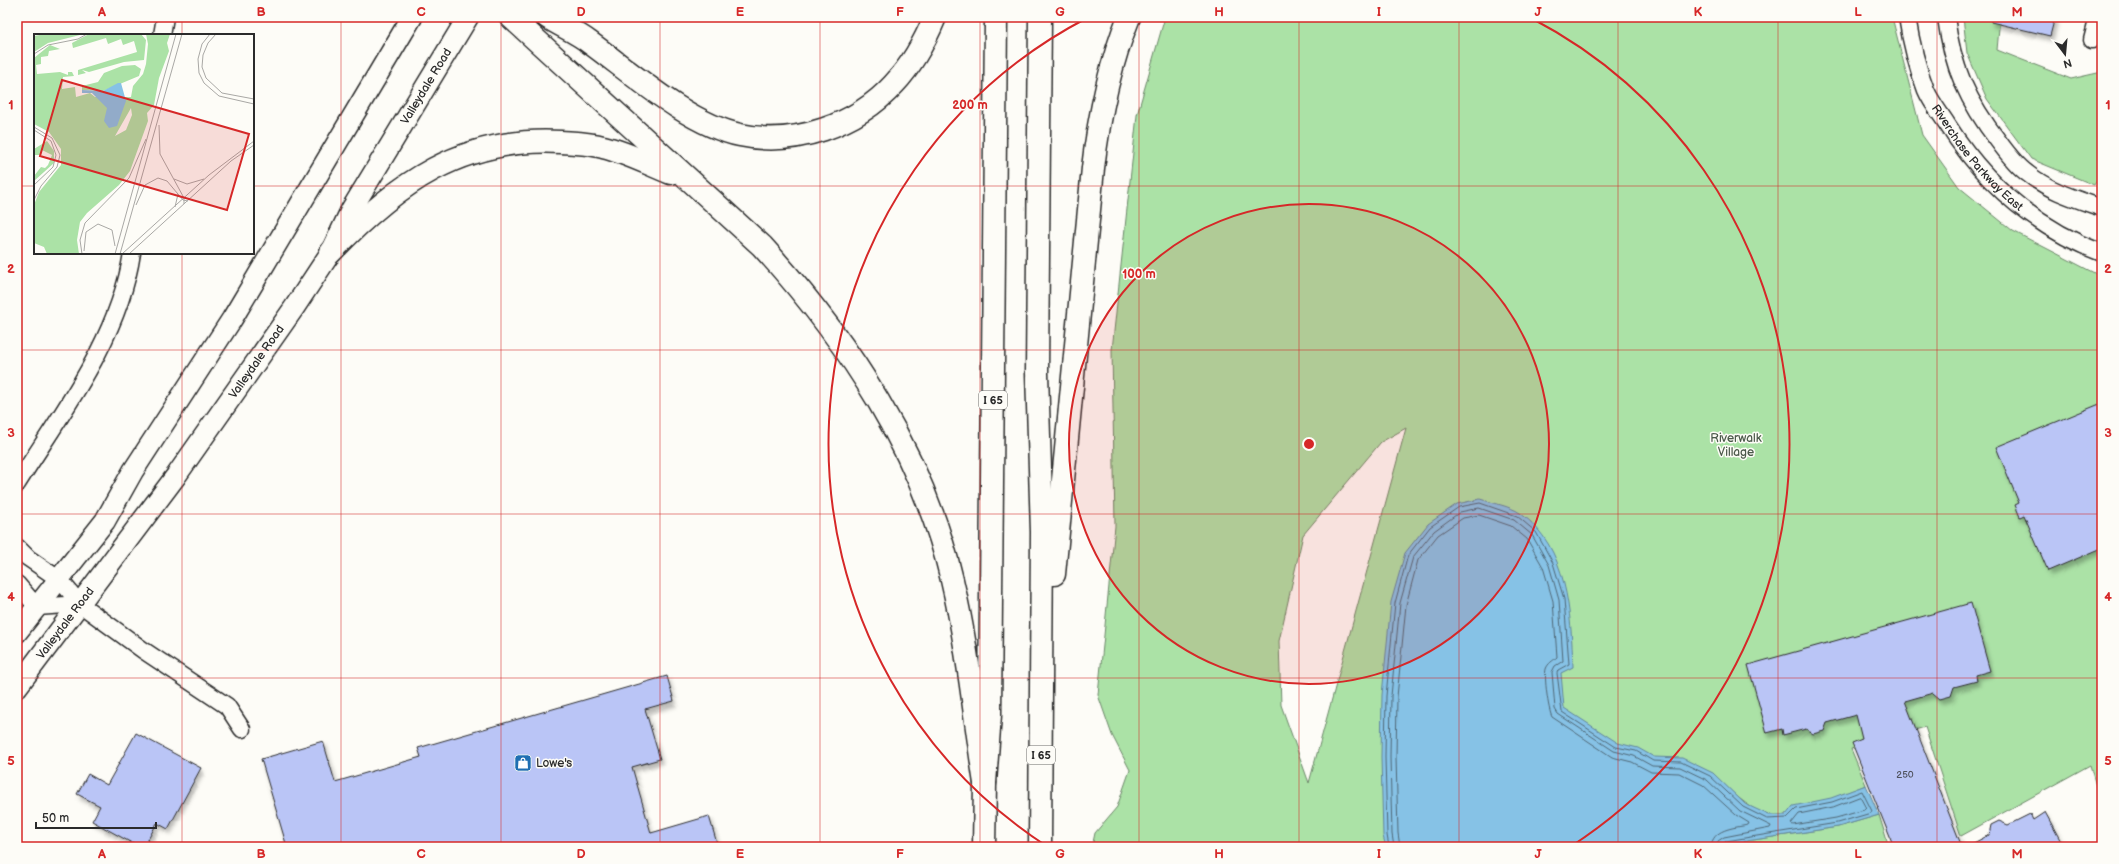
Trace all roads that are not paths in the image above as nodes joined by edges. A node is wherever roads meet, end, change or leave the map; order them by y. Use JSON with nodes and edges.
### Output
{"nodes":[{"id":1,"x":165,"y":17,"type":"edge"},
{"id":2,"x":412,"y":17,"type":"edge"},
{"id":3,"x":468,"y":17,"type":"edge"},
{"id":4,"x":511,"y":17,"type":"edge"},
{"id":5,"x":547,"y":17,"type":"edge"},
{"id":6,"x":568,"y":17,"type":"edge"},
{"id":7,"x":935,"y":17,"type":"edge"},
{"id":8,"x":996,"y":17,"type":"edge"},
{"id":9,"x":1040,"y":17,"type":"edge"},
{"id":10,"x":1129,"y":17,"type":"edge"},
{"id":11,"x":1907,"y":17,"type":"edge"},
{"id":12,"x":1946,"y":17,"type":"edge"},
{"id":13,"x":2098,"y":17,"type":"edge"},
{"id":14,"x":162,"y":34,"type":"edge"},
{"id":15,"x":587,"y":40,"type":"junction"},
{"id":16,"x":2092,"y":40,"type":"dead end"},
{"id":17,"x":686,"y":178,"type":"junction"},
{"id":18,"x":2102,"y":208,"type":"edge"},
{"id":19,"x":331,"y":252,"type":"junction"},
{"id":20,"x":2102,"y":253,"type":"edge"},
{"id":21,"x":132,"y":254,"type":"edge"},
{"id":22,"x":17,"y":484,"type":"edge"},
{"id":23,"x":17,"y":547,"type":"edge"},
{"id":24,"x":60,"y":580,"type":"junction"},
{"id":25,"x":17,"y":584,"type":"edge"},
{"id":26,"x":80,"y":604,"type":"junction"},
{"id":27,"x":38,"y":607,"type":"junction"},
{"id":28,"x":17,"y":632,"type":"edge"},
{"id":29,"x":1042,"y":662,"type":"junction"},
{"id":30,"x":17,"y":687,"type":"edge"},
{"id":31,"x":242,"y":729,"type":"dead end"},
{"id":32,"x":985,"y":782,"type":"junction"},
{"id":33,"x":984,"y":847,"type":"edge"},
{"id":34,"x":1040,"y":847,"type":"edge"}],
"edges":[{"from":1,"to":14,"type":"street"},
{"from":2,"to":24,"type":"main road"},
{"from":3,"to":19,"type":"main road","name":"Valleydale Road"},
{"from":4,"to":17,"type":"highway"},
{"from":5,"to":15,"type":"highway"},
{"from":6,"to":15,"type":"highway"},
{"from":7,"to":15,"type":"highway"},
{"from":8,"to":32,"type":"highway","number":"I 65"},
{"from":9,"to":29,"type":"highway","number":"I 65"},
{"from":10,"to":29,"type":"highway"},
{"from":11,"to":20,"type":"street","name":"Riverchase Parkway East"},
{"from":12,"to":18,"type":"street","name":"Riverchase Parkway East"},
{"from":13,"to":16,"type":"street"},
{"from":17,"to":19,"type":"highway"},
{"from":17,"to":32,"type":"highway"},
{"from":19,"to":26,"type":"main road","name":"Valleydale Road"},
{"from":21,"to":22,"type":"street"},
{"from":23,"to":24,"type":"street"},
{"from":24,"to":26,"type":"street"},
{"from":24,"to":27,"type":"main road"},
{"from":25,"to":27,"type":"street"},
{"from":26,"to":27,"type":"street"},
{"from":26,"to":30,"type":"main road","name":"Valleydale Road"},
{"from":26,"to":31,"type":"street"},
{"from":27,"to":28,"type":"main road"},
{"from":29,"to":34,"type":"highway","number":"I 65"},
{"from":32,"to":33,"type":"highway","number":"I 65"}]}
